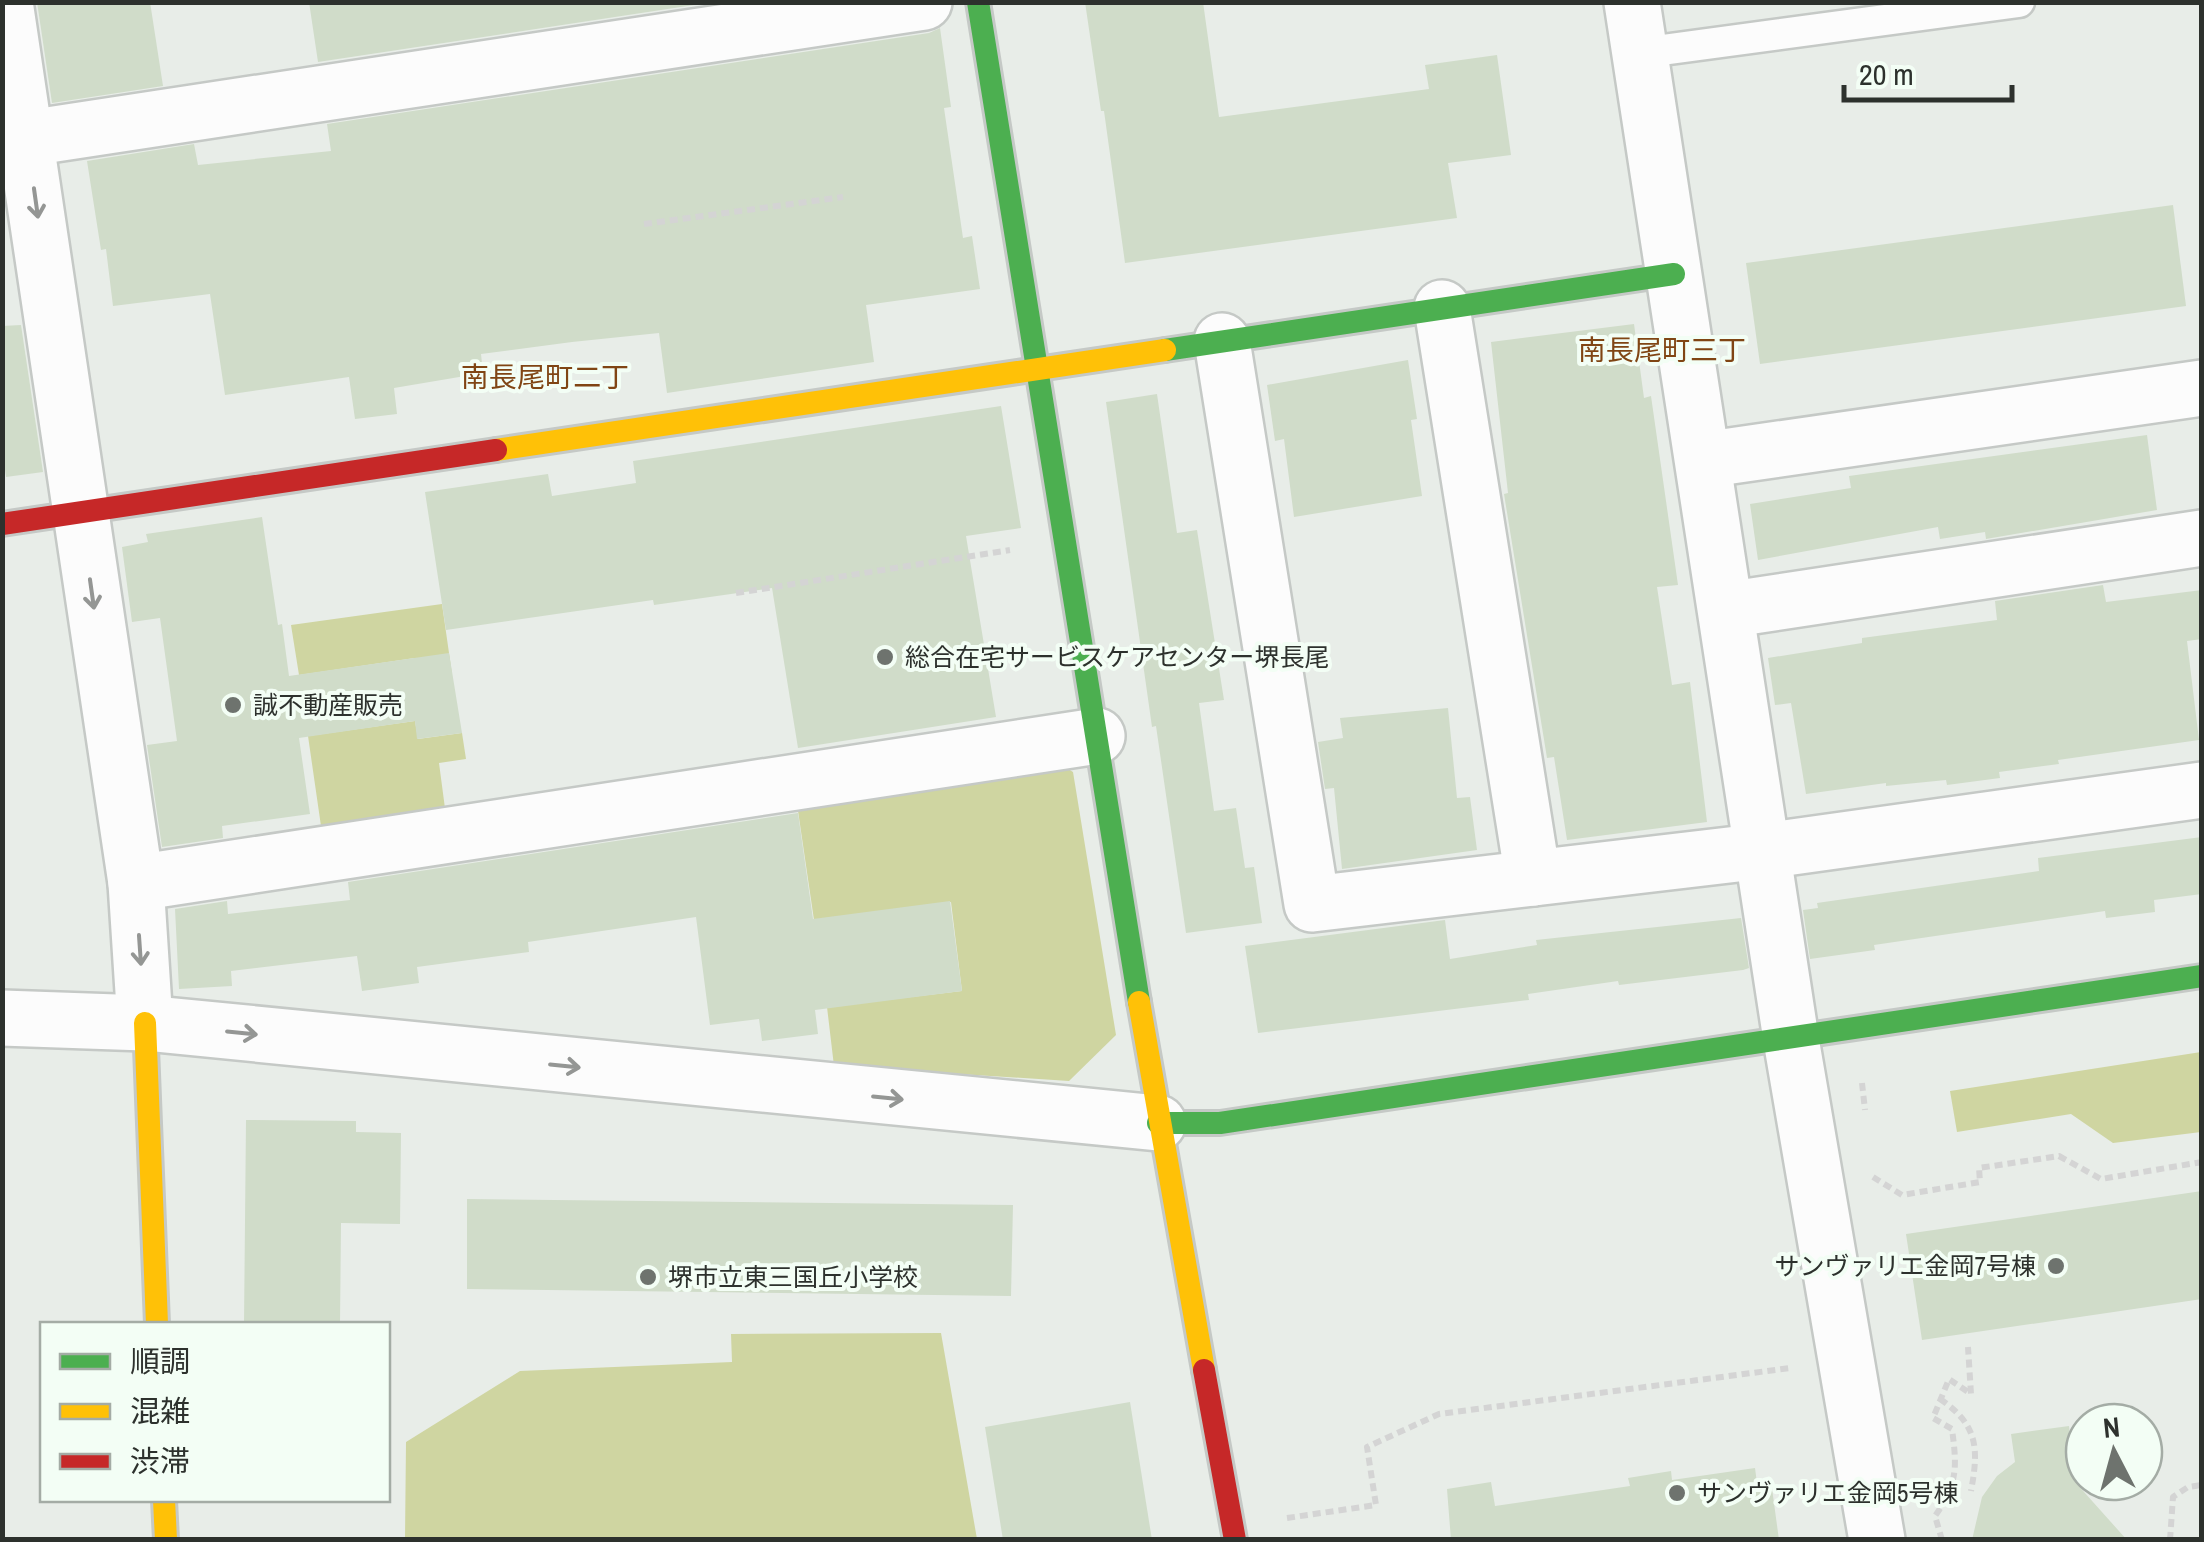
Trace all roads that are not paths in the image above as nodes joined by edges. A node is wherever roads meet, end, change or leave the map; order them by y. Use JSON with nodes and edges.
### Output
{"nodes":[{"id":1,"x":6,"y":2,"type":"edge"},
{"id":2,"x":924,"y":2,"type":"edge"},
{"id":3,"x":978,"y":2,"type":"edge"},
{"id":4,"x":2019,"y":2,"type":"edge"},
{"id":5,"x":1636,"y":28,"type":"edge"},
{"id":6,"x":14,"y":140,"type":"edge"},
{"id":7,"x":1674,"y":274,"type":"junction"},
{"id":8,"x":1442,"y":308,"type":"junction"},
{"id":9,"x":1222,"y":341,"type":"junction"},
{"id":10,"x":1037,"y":368,"type":"junction"},
{"id":11,"x":2202,"y":388,"type":"edge"},
{"id":12,"x":1703,"y":460,"type":"junction"},
{"id":13,"x":80,"y":512,"type":"junction"},
{"id":14,"x":2,"y":524,"type":"edge"},
{"id":15,"x":2202,"y":538,"type":"edge"},
{"id":16,"x":1726,"y":610,"type":"junction"},
{"id":17,"x":1097,"y":736,"type":"junction"},
{"id":18,"x":2202,"y":790,"type":"edge"},
{"id":19,"x":1763,"y":851,"type":"junction"},
{"id":20,"x":1533,"y":878,"type":"junction"},
{"id":21,"x":136,"y":883,"type":"junction"},
{"id":22,"x":2202,"y":976,"type":"edge"},
{"id":23,"x":2,"y":1018,"type":"edge"},
{"id":24,"x":145,"y":1023,"type":"junction"},
{"id":25,"x":1791,"y":1039,"type":"junction"},
{"id":26,"x":1158,"y":1124,"type":"junction"},
{"id":27,"x":157,"y":1322,"type":"edge"},
{"id":28,"x":164,"y":1502,"type":"edge"},
{"id":29,"x":166,"y":1540,"type":"edge"},
{"id":30,"x":1235,"y":1540,"type":"edge"},
{"id":31,"x":1877,"y":1540,"type":"edge"}],
"edges":[{"from":1,"to":6,"type":"street"},
{"from":2,"to":6,"type":"street"},
{"from":3,"to":10,"type":"street"},
{"from":4,"to":5,"type":"lane"},
{"from":5,"to":7,"type":"street"},
{"from":6,"to":13,"type":"street","one_way":true},
{"from":7,"to":8,"type":"street"},
{"from":7,"to":12,"type":"street"},
{"from":8,"to":9,"type":"street"},
{"from":8,"to":20,"type":"street"},
{"from":9,"to":10,"type":"street"},
{"from":9,"to":20,"type":"street"},
{"from":10,"to":13,"type":"street"},
{"from":10,"to":17,"type":"street"},
{"from":11,"to":12,"type":"street"},
{"from":12,"to":16,"type":"street"},
{"from":13,"to":14,"type":"street"},
{"from":13,"to":21,"type":"street","one_way":true},
{"from":15,"to":16,"type":"street"},
{"from":16,"to":19,"type":"street"},
{"from":17,"to":21,"type":"street"},
{"from":17,"to":26,"type":"street"},
{"from":18,"to":19,"type":"street"},
{"from":19,"to":20,"type":"street"},
{"from":19,"to":25,"type":"street"},
{"from":21,"to":24,"type":"street","one_way":true},
{"from":22,"to":25,"type":"street"},
{"from":23,"to":24,"type":"street"},
{"from":24,"to":26,"type":"street","one_way":true},
{"from":24,"to":27,"type":"street"},
{"from":25,"to":26,"type":"street"},
{"from":25,"to":31,"type":"street"},
{"from":26,"to":30,"type":"street"},
{"from":28,"to":29,"type":"street"}]}
